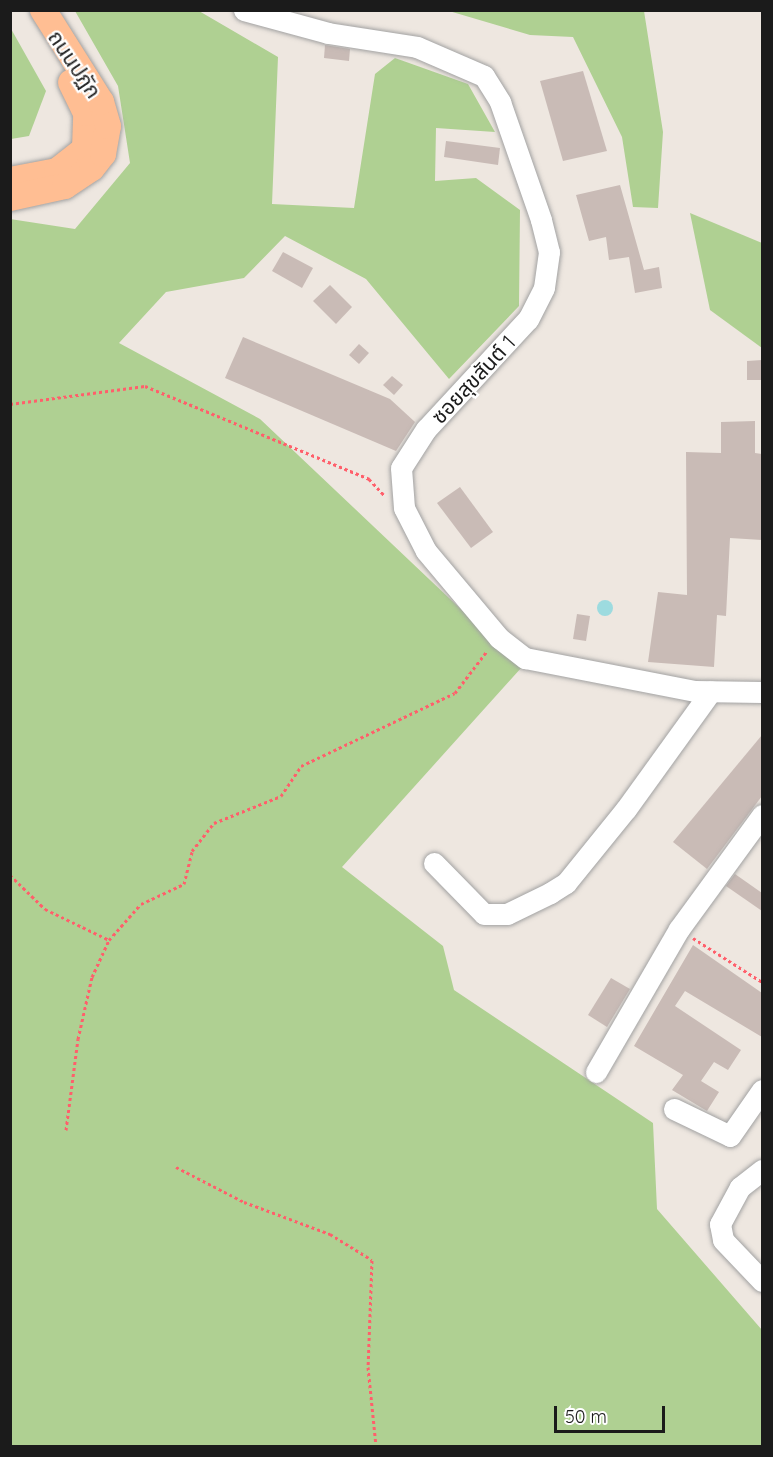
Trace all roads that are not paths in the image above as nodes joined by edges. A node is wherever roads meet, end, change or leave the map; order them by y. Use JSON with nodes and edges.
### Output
{"nodes":[{"id":1,"x":26,"y":10,"type":"edge"},
{"id":2,"x":43,"y":10,"type":"edge"},
{"id":3,"x":246,"y":11,"type":"edge"},
{"id":4,"x":10,"y":180,"type":"edge"},
{"id":5,"x":10,"y":198,"type":"edge"},
{"id":6,"x":711,"y":691,"type":"junction"},
{"id":7,"x":762,"y":692,"type":"edge"},
{"id":8,"x":762,"y":815,"type":"edge"},
{"id":9,"x":434,"y":863,"type":"dead end"},
{"id":10,"x":596,"y":1072,"type":"dead end"},
{"id":11,"x":762,"y":1090,"type":"edge"},
{"id":12,"x":675,"y":1109,"type":"dead end"},
{"id":13,"x":762,"y":1170,"type":"edge"},
{"id":14,"x":762,"y":1281,"type":"edge"}],
"edges":[{"from":1,"to":4,"type":"main road","name":"ถนนปฏัก"},
{"from":2,"to":5,"type":"main road","name":"ถนนปฏัก"},
{"from":3,"to":6,"type":"street","name":"ซอยสุขสันต์ 1"},
{"from":6,"to":7,"type":"street","name":"ซอยสุขสันต์ 1"},
{"from":6,"to":9,"type":"street"},
{"from":8,"to":10,"type":"street"},
{"from":11,"to":12,"type":"street"},
{"from":13,"to":14,"type":"street"}]}
